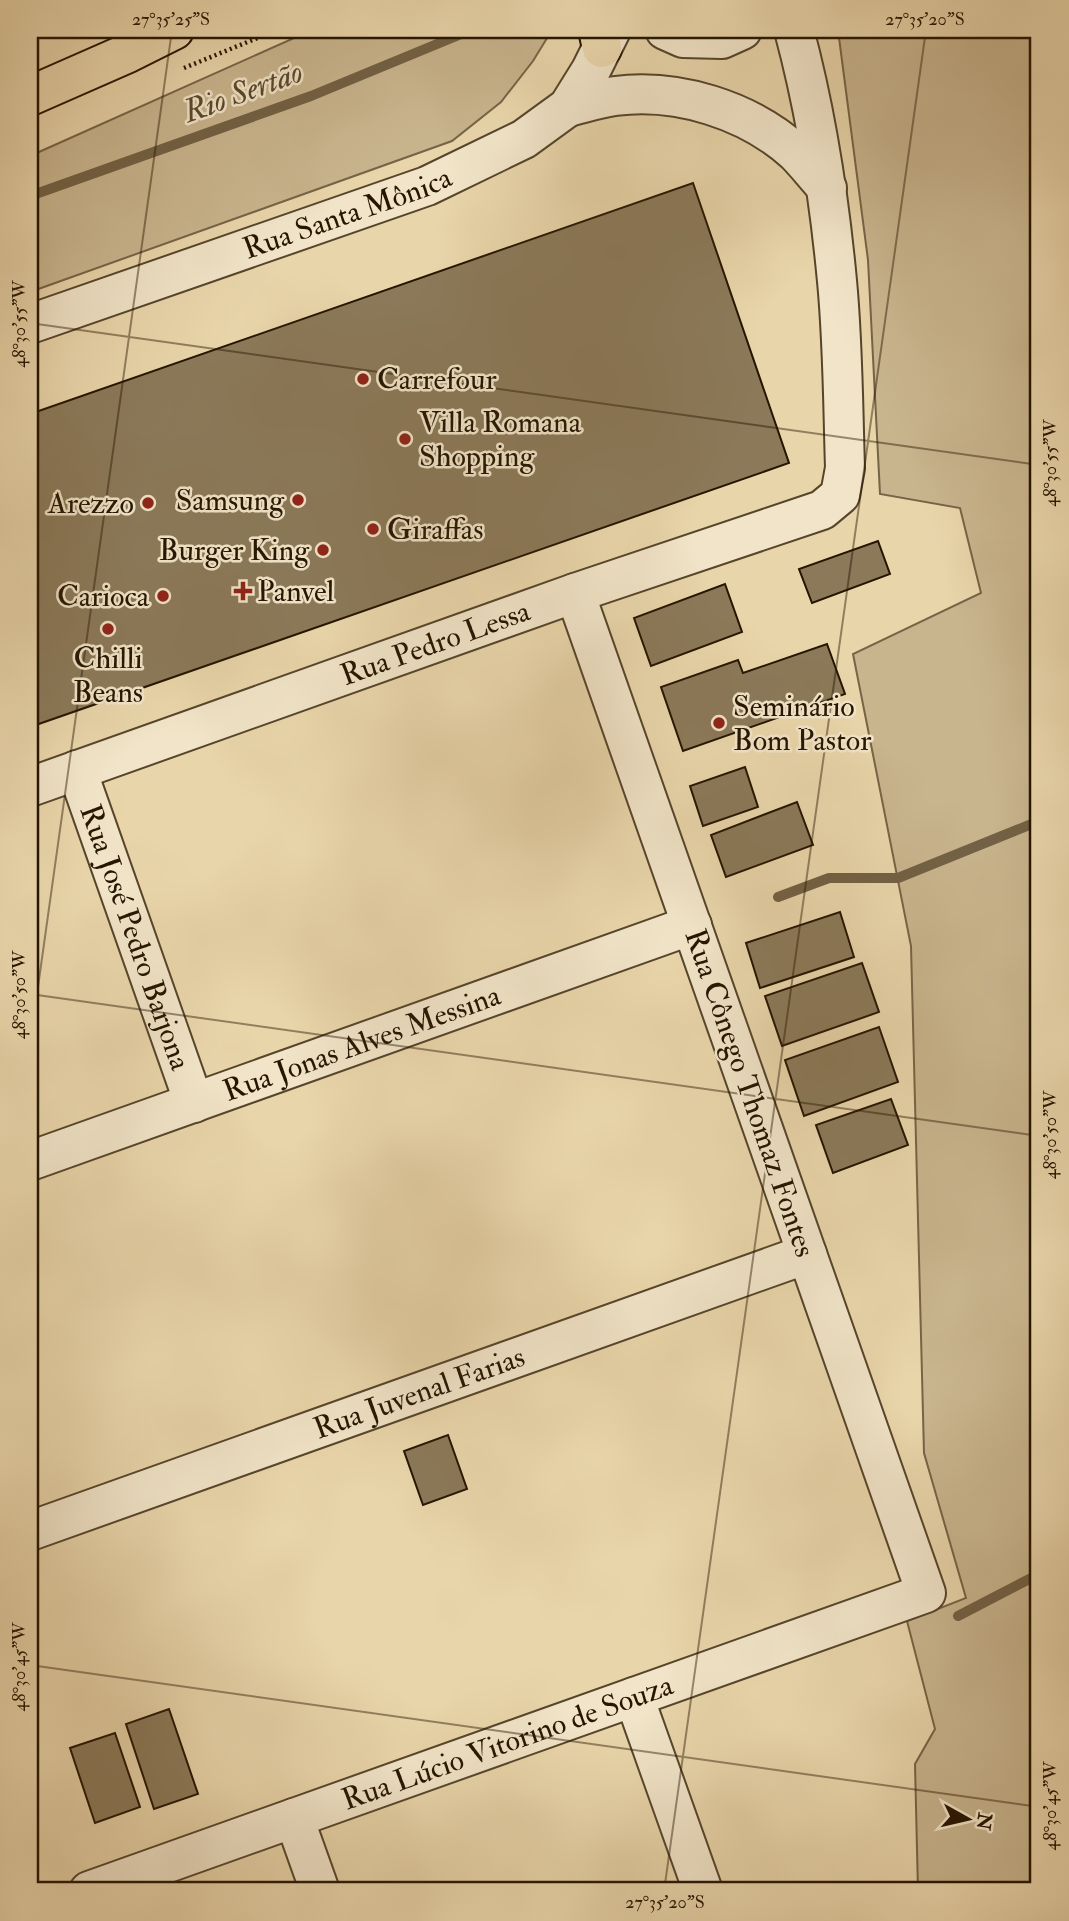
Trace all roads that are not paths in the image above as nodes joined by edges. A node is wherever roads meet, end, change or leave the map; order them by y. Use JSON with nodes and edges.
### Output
{"nodes":[{"id":1,"x":174,"y":30,"type":"edge"},
{"id":2,"x":664,"y":30,"type":"edge"},
{"id":3,"x":742,"y":30,"type":"edge"},
{"id":4,"x":794,"y":30,"type":"edge"},
{"id":5,"x":604,"y":36,"type":"edge"},
{"id":6,"x":30,"y":96,"type":"edge"},
{"id":7,"x":568,"y":107,"type":"junction"},
{"id":8,"x":827,"y":188,"type":"junction"},
{"id":9,"x":30,"y":324,"type":"edge"},
{"id":10,"x":575,"y":593,"type":"junction"},
{"id":11,"x":77,"y":770,"type":"junction"},
{"id":12,"x":30,"y":787,"type":"edge"},
{"id":13,"x":692,"y":925,"type":"junction"},
{"id":14,"x":194,"y":1103,"type":"junction"},
{"id":15,"x":30,"y":1161,"type":"edge"},
{"id":16,"x":807,"y":1254,"type":"junction"},
{"id":17,"x":30,"y":1531,"type":"edge"},
{"id":18,"x":926,"y":1593,"type":"joint"},
{"id":19,"x":634,"y":1697,"type":"junction"},
{"id":20,"x":294,"y":1818,"type":"junction"},
{"id":21,"x":89,"y":1891,"type":"edge"},
{"id":22,"x":320,"y":1891,"type":"edge"},
{"id":23,"x":703,"y":1891,"type":"edge"}],
"edges":[{"from":1,"to":6,"type":"main road"},
{"from":2,"to":3,"type":"street"},
{"from":4,"to":8,"type":"street"},
{"from":5,"to":7,"type":"street","name":"Rua Santa Mônica"},
{"from":7,"to":8,"type":"street"},
{"from":7,"to":9,"type":"street","name":"Rua Santa Mônica"},
{"from":8,"to":10,"type":"street","name":"Rua Pedro Lessa"},
{"from":10,"to":11,"type":"street","name":"Rua Pedro Lessa"},
{"from":10,"to":13,"type":"street","name":"Rua Cônego Thomaz Fontes"},
{"from":11,"to":12,"type":"street","name":"Rua Pedro Lessa"},
{"from":11,"to":14,"type":"street","name":"Rua José Pedro Barjona"},
{"from":13,"to":14,"type":"street","name":"Rua Jonas Alves Messina"},
{"from":13,"to":16,"type":"street","name":"Rua Cônego Thomaz Fontes"},
{"from":14,"to":15,"type":"street","name":"Rua Jonas Alves Messina"},
{"from":16,"to":17,"type":"street","name":"Rua Juvenal Farias"},
{"from":16,"to":18,"type":"street","name":"Rua Cônego Thomaz Fontes"},
{"from":18,"to":19,"type":"street","name":"Rua Lúcio Vitorino de Souza"},
{"from":19,"to":20,"type":"street","name":"Rua Lúcio Vitorino de Souza"},
{"from":19,"to":23,"type":"street"},
{"from":20,"to":21,"type":"street","name":"Rua Lúcio Vitorino de Souza"},
{"from":20,"to":22,"type":"street"}]}
